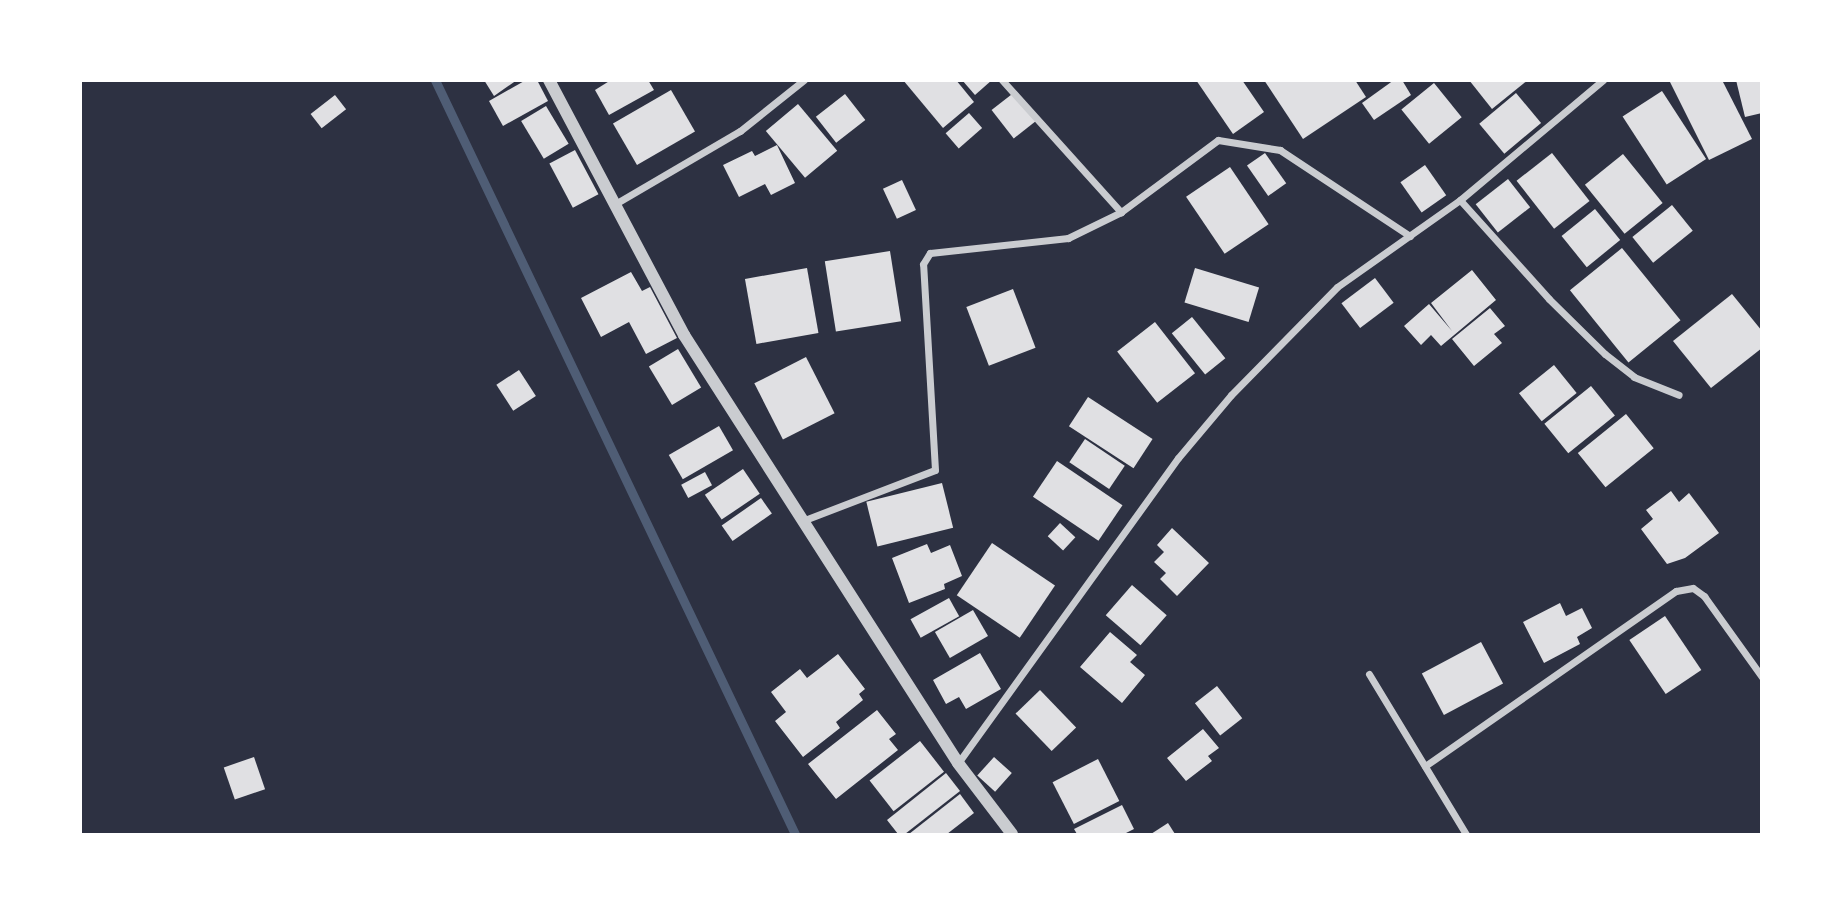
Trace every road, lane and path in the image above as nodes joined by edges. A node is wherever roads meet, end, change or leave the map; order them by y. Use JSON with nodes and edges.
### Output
{"nodes":[{"id":1,"x":549,"y":80,"type":"edge"},
{"id":2,"x":804,"y":80,"type":"edge"},
{"id":3,"x":1002,"y":80,"type":"edge"},
{"id":4,"x":1603,"y":80,"type":"edge"},
{"id":5,"x":1460,"y":200,"type":"junction"},
{"id":6,"x":613,"y":205,"type":"junction"},
{"id":7,"x":1121,"y":212,"type":"junction"},
{"id":8,"x":1410,"y":236,"type":"junction"},
{"id":9,"x":1679,"y":395,"type":"dead end"},
{"id":10,"x":802,"y":521,"type":"junction"},
{"id":11,"x":1369,"y":674,"type":"dead end"},
{"id":12,"x":1762,"y":677,"type":"edge"},
{"id":13,"x":958,"y":762,"type":"junction"},
{"id":14,"x":1425,"y":766,"type":"junction"},
{"id":15,"x":1012,"y":835,"type":"edge"},
{"id":16,"x":1466,"y":835,"type":"edge"}],
"edges":[{"from":1,"to":6,"type":"street"},
{"from":2,"to":6,"type":"street"},
{"from":3,"to":7,"type":"street"},
{"from":4,"to":5,"type":"street"},
{"from":5,"to":8,"type":"street"},
{"from":5,"to":9,"type":"street"},
{"from":6,"to":10,"type":"street"},
{"from":7,"to":8,"type":"street"},
{"from":7,"to":10,"type":"street"},
{"from":8,"to":13,"type":"street"},
{"from":10,"to":13,"type":"street"},
{"from":11,"to":14,"type":"street"},
{"from":12,"to":14,"type":"street"},
{"from":13,"to":15,"type":"street"},
{"from":14,"to":16,"type":"street"}]}
